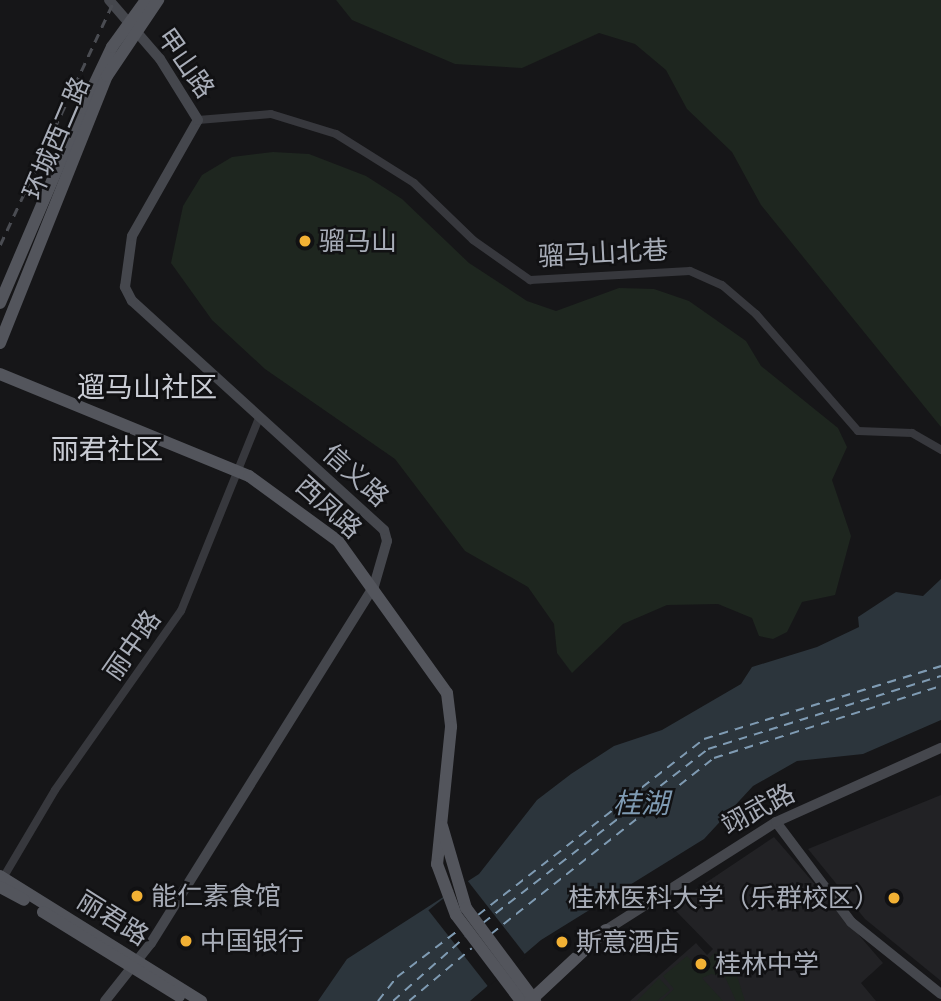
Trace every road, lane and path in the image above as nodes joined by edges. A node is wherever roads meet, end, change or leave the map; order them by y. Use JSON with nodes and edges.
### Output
{"nodes":[{"id":1,"x":109,"y":0,"type":"edge"},
{"id":2,"x":153,"y":1,"type":"edge"},
{"id":3,"x":116,"y":51,"type":"junction"},
{"id":4,"x":198,"y":120,"type":"junction"},
{"id":5,"x":0,"y":303,"type":"edge"},
{"id":6,"x":0,"y":344,"type":"edge"},
{"id":7,"x":0,"y":374,"type":"edge"},
{"id":8,"x":259,"y":418,"type":"junction"},
{"id":9,"x":941,"y":450,"type":"edge"},
{"id":10,"x":234,"y":470,"type":"junction"},
{"id":11,"x":374,"y":586,"type":"junction"},
{"id":12,"x":941,"y":748,"type":"edge"},
{"id":13,"x":776,"y":822,"type":"junction"},
{"id":14,"x":1,"y":880,"type":"edge"},
{"id":15,"x":607,"y":930,"type":"joint"},
{"id":16,"x":136,"y":964,"type":"junction"},
{"id":17,"x":941,"y":994,"type":"edge"},
{"id":18,"x":531,"y":1000,"type":"edge"},
{"id":19,"x":105,"y":1001,"type":"edge"},
{"id":20,"x":187,"y":1001,"type":"edge"},
{"id":21,"x":201,"y":1001,"type":"edge"}],
"edges":[{"from":1,"to":4,"type":"street","name":"甲山路"},
{"from":2,"to":3,"type":"main road","name":"环城西二路"},
{"from":3,"to":5,"type":"main road","name":"环城西二路"},
{"from":3,"to":6,"type":"main road","name":"环城西二路"},
{"from":4,"to":8,"type":"street","name":"信义路"},
{"from":4,"to":9,"type":"street","name":"骝马山北巷"},
{"from":7,"to":10,"type":"main road","name":"西凤路"},
{"from":8,"to":10,"type":"street","name":"丽中路"},
{"from":8,"to":11,"type":"street","name":"信义路"},
{"from":10,"to":11,"type":"main road","name":"西凤路"},
{"from":10,"to":14,"type":"street","name":"丽中路"},
{"from":11,"to":16,"type":"street","name":"信义路"},
{"from":11,"to":18,"type":"main road","name":"西凤路"},
{"from":12,"to":13,"type":"street","name":"翊武路"},
{"from":13,"to":15,"type":"street","name":"翊武路"},
{"from":13,"to":17,"type":"street"},
{"from":14,"to":16,"type":"main road","name":"丽君路"},
{"from":15,"to":18,"type":"main road","name":"翊武路"},
{"from":16,"to":19,"type":"street","name":"信义路"},
{"from":16,"to":20,"type":"main road","name":"丽君路"},
{"from":16,"to":21,"type":"main road","name":"丽君路"}]}
